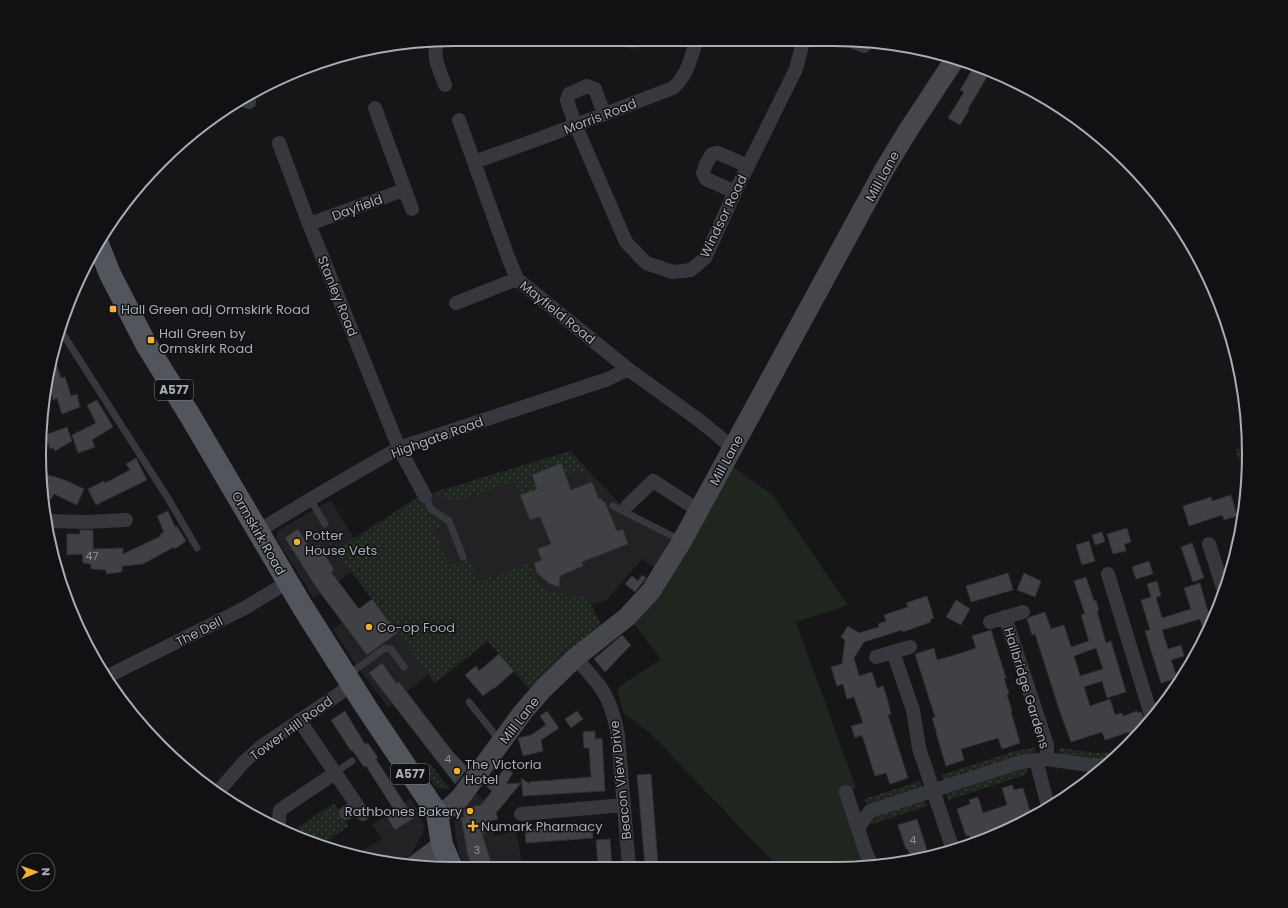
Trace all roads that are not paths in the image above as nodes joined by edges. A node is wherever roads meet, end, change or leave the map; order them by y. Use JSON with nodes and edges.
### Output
{"nodes":[{"id":1,"x":695,"y":46,"type":"edge"},
{"id":2,"x":802,"y":46,"type":"edge"},
{"id":3,"x":435,"y":47,"type":"edge"},
{"id":4,"x":952,"y":64,"type":"edge"},
{"id":5,"x":445,"y":85,"type":"dead end"},
{"id":6,"x":374,"y":108,"type":"dead end"},
{"id":7,"x":604,"y":114,"type":"junction"},
{"id":8,"x":459,"y":120,"type":"dead end"},
{"id":9,"x":576,"y":124,"type":"junction"},
{"id":10,"x":279,"y":143,"type":"dead end"},
{"id":11,"x":474,"y":162,"type":"junction"},
{"id":12,"x":748,"y":166,"type":"junction"},
{"id":13,"x":404,"y":190,"type":"junction"},
{"id":14,"x":735,"y":192,"type":"junction"},
{"id":15,"x":412,"y":209,"type":"dead end"},
{"id":16,"x":309,"y":224,"type":"junction"},
{"id":17,"x":101,"y":251,"type":"edge"},
{"id":18,"x":517,"y":279,"type":"junction"},
{"id":19,"x":456,"y":303,"type":"dead end"},
{"id":20,"x":64,"y":336,"type":"edge"},
{"id":21,"x":628,"y":369,"type":"junction"},
{"id":22,"x":399,"y":448,"type":"junction"},
{"id":23,"x":733,"y":448,"type":"junction"},
{"id":24,"x":425,"y":496,"type":"joint"},
{"id":25,"x":310,"y":500,"type":"junction"},
{"id":26,"x":620,"y":506,"type":"joint"},
{"id":27,"x":698,"y":510,"type":"junction"},
{"id":28,"x":128,"y":520,"type":"dead end"},
{"id":29,"x":52,"y":521,"type":"edge"},
{"id":30,"x":325,"y":524,"type":"dead end"},
{"id":31,"x":258,"y":531,"type":"junction"},
{"id":32,"x":682,"y":541,"type":"junction"},
{"id":33,"x":1209,"y":544,"type":"dead end"},
{"id":34,"x":197,"y":548,"type":"dead end"},
{"id":35,"x":463,"y":557,"type":"dead end"},
{"id":36,"x":1108,"y":574,"type":"dead end"},
{"id":37,"x":288,"y":582,"type":"junction"},
{"id":38,"x":1220,"y":585,"type":"edge"},
{"id":39,"x":1023,"y":612,"type":"dead end"},
{"id":40,"x":1005,"y":617,"type":"junction"},
{"id":41,"x":990,"y":622,"type":"dead end"},
{"id":42,"x":910,"y":647,"type":"dead end"},
{"id":43,"x":893,"y":652,"type":"junction"},
{"id":44,"x":876,"y":657,"type":"dead end"},
{"id":45,"x":575,"y":658,"type":"junction"},
{"id":46,"x":404,"y":667,"type":"dead end"},
{"id":47,"x":111,"y":674,"type":"edge"},
{"id":48,"x":349,"y":681,"type":"junction"},
{"id":49,"x":469,"y":702,"type":"dead end"},
{"id":50,"x":1150,"y":712,"type":"edge"},
{"id":51,"x":299,"y":720,"type":"junction"},
{"id":52,"x":501,"y":742,"type":"junction"},
{"id":53,"x":1042,"y":760,"type":"junction"},
{"id":54,"x":352,"y":762,"type":"dead end"},
{"id":55,"x":1098,"y":765,"type":"edge"},
{"id":56,"x":335,"y":773,"type":"junction"},
{"id":57,"x":221,"y":789,"type":"edge"},
{"id":58,"x":933,"y":790,"type":"junction"},
{"id":59,"x":846,"y":792,"type":"dead end"},
{"id":60,"x":1047,"y":801,"type":"edge"},
{"id":61,"x":624,"y":805,"type":"junction"},
{"id":62,"x":355,"y":811,"type":"dead end"},
{"id":63,"x":437,"y":813,"type":"junction"},
{"id":64,"x":521,"y":814,"type":"dead end"},
{"id":65,"x":279,"y":822,"type":"edge"},
{"id":66,"x":858,"y":827,"type":"junction"},
{"id":67,"x":951,"y":844,"type":"edge"},
{"id":68,"x":442,"y":845,"type":"junction"},
{"id":69,"x":870,"y":860,"type":"edge"},
{"id":70,"x":421,"y":861,"type":"edge"},
{"id":71,"x":449,"y":862,"type":"edge"},
{"id":72,"x":629,"y":862,"type":"edge"}],
"edges":[{"from":1,"to":7,"type":"street","name":"Morris Road"},
{"from":2,"to":12,"type":"street","name":"Windsor Road"},
{"from":3,"to":5,"type":"street"},
{"from":4,"to":23,"type":"street","name":"Mill Lane"},
{"from":6,"to":13,"type":"street"},
{"from":7,"to":9,"type":"street","name":"Morris Road"},
{"from":7,"to":9,"type":"street","name":"Windsor Road"},
{"from":8,"to":11,"type":"street","name":"Mayfield Road"},
{"from":9,"to":11,"type":"street","name":"Morris Road"},
{"from":9,"to":14,"type":"street","name":"Windsor Road"},
{"from":10,"to":16,"type":"street","name":"Stanley Road"},
{"from":11,"to":18,"type":"street","name":"Mayfield Road"},
{"from":12,"to":14,"type":"street","name":"Windsor Road"},
{"from":12,"to":14,"type":"street"},
{"from":13,"to":15,"type":"street"},
{"from":13,"to":16,"type":"street","name":"Dayfield"},
{"from":16,"to":22,"type":"street","name":"Stanley Road"},
{"from":17,"to":31,"type":"main road","name":"Ormskirk Road","number":"A577"},
{"from":18,"to":19,"type":"street"},
{"from":18,"to":21,"type":"street","name":"Mayfield Road"},
{"from":20,"to":34,"type":"lane"},
{"from":21,"to":22,"type":"street","name":"Highgate Road"},
{"from":21,"to":23,"type":"street","name":"Mayfield Road"},
{"from":22,"to":24,"type":"street","name":"Stanley Road"},
{"from":22,"to":25,"type":"street","name":"Highgate Road"},
{"from":23,"to":27,"type":"street","name":"Mill Lane"},
{"from":24,"to":35,"type":"lane"},
{"from":25,"to":30,"type":"lane"},
{"from":25,"to":31,"type":"street","name":"Highgate Road"},
{"from":26,"to":27,"type":"street"},
{"from":26,"to":32,"type":"lane"},
{"from":27,"to":32,"type":"street","name":"Mill Lane"},
{"from":28,"to":29,"type":"street"},
{"from":31,"to":37,"type":"main road","name":"Ormskirk Road","number":"A577"},
{"from":32,"to":45,"type":"street","name":"Mill Lane"},
{"from":33,"to":38,"type":"street"},
{"from":36,"to":50,"type":"street"},
{"from":37,"to":47,"type":"street","name":"The Dell"},
{"from":37,"to":48,"type":"main road","name":"Ormskirk Road","number":"A577"},
{"from":39,"to":40,"type":"street","name":"Hallbridge Gardens"},
{"from":40,"to":41,"type":"street","name":"Hallbridge Gardens"},
{"from":40,"to":53,"type":"street","name":"Hallbridge Gardens"},
{"from":42,"to":43,"type":"street"},
{"from":43,"to":44,"type":"street"},
{"from":43,"to":58,"type":"street"},
{"from":45,"to":52,"type":"street","name":"Mill Lane"},
{"from":45,"to":61,"type":"street","name":"Beacon View Drive"},
{"from":46,"to":48,"type":"lane"},
{"from":48,"to":51,"type":"street","name":"Tower Hill Road"},
{"from":48,"to":63,"type":"main road","name":"Ormskirk Road","number":"A577"},
{"from":49,"to":52,"type":"lane"},
{"from":51,"to":56,"type":"street"},
{"from":51,"to":57,"type":"street","name":"Tower Hill Road"},
{"from":52,"to":63,"type":"street","name":"Mill Lane"},
{"from":53,"to":55,"type":"street","name":"Hallbridge Gardens"},
{"from":53,"to":58,"type":"street","name":"Hallbridge Gardens"},
{"from":53,"to":60,"type":"street","name":"Hallbridge Gardens"},
{"from":54,"to":56,"type":"lane"},
{"from":56,"to":62,"type":"street"},
{"from":56,"to":65,"type":"street"},
{"from":58,"to":66,"type":"street","name":"Hallbridge Gardens"},
{"from":58,"to":67,"type":"street"},
{"from":59,"to":66,"type":"street"},
{"from":61,"to":64,"type":"street"},
{"from":61,"to":72,"type":"street","name":"Beacon View Drive"},
{"from":63,"to":68,"type":"main road","number":"A577"},
{"from":66,"to":69,"type":"street"},
{"from":68,"to":70,"type":"street"},
{"from":68,"to":71,"type":"main road","number":"A577"}]}
